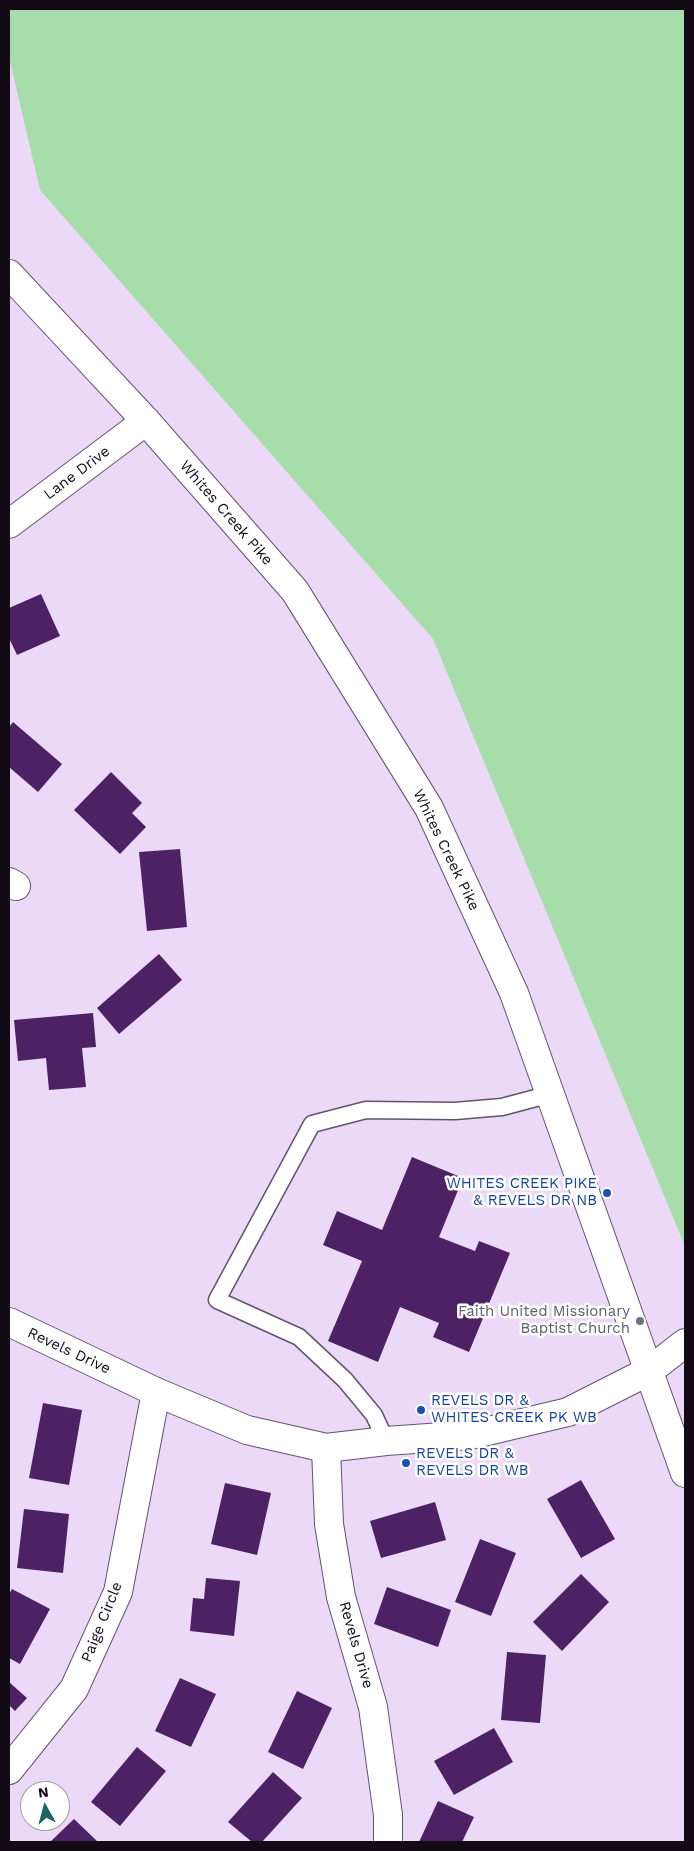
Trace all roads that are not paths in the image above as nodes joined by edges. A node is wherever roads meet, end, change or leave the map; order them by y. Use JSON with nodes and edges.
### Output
{"nodes":[{"id":1,"x":9,"y":274,"type":"edge"},
{"id":2,"x":146,"y":421,"type":"junction"},
{"id":3,"x":9,"y":524,"type":"edge"},
{"id":4,"x":551,"y":1094,"type":"junction"},
{"id":5,"x":9,"y":1322,"type":"edge"},
{"id":6,"x":685,"y":1343,"type":"edge"},
{"id":7,"x":649,"y":1371,"type":"junction"},
{"id":8,"x":156,"y":1392,"type":"junction"},
{"id":9,"x":386,"y":1441,"type":"junction"},
{"id":10,"x":326,"y":1448,"type":"junction"},
{"id":11,"x":685,"y":1473,"type":"edge"},
{"id":12,"x":9,"y":1770,"type":"edge"},
{"id":13,"x":388,"y":1842,"type":"edge"}],
"edges":[{"from":1,"to":2,"type":"street","name":"Whites Creek Pike"},
{"from":2,"to":3,"type":"street","name":"Lane Drive"},
{"from":2,"to":4,"type":"street","name":"Whites Creek Pike"},
{"from":4,"to":7,"type":"street","name":"Whites Creek Pike"},
{"from":4,"to":9,"type":"lane"},
{"from":5,"to":8,"type":"street","name":"Revels Drive"},
{"from":6,"to":7,"type":"street","name":"Revels Drive"},
{"from":7,"to":9,"type":"street","name":"Revels Drive"},
{"from":7,"to":11,"type":"street","name":"Whites Creek Pike"},
{"from":8,"to":10,"type":"street","name":"Revels Drive"},
{"from":8,"to":12,"type":"street","name":"Paige Circle"},
{"from":9,"to":10,"type":"street","name":"Revels Drive"},
{"from":10,"to":13,"type":"street","name":"Revels Drive"}]}
